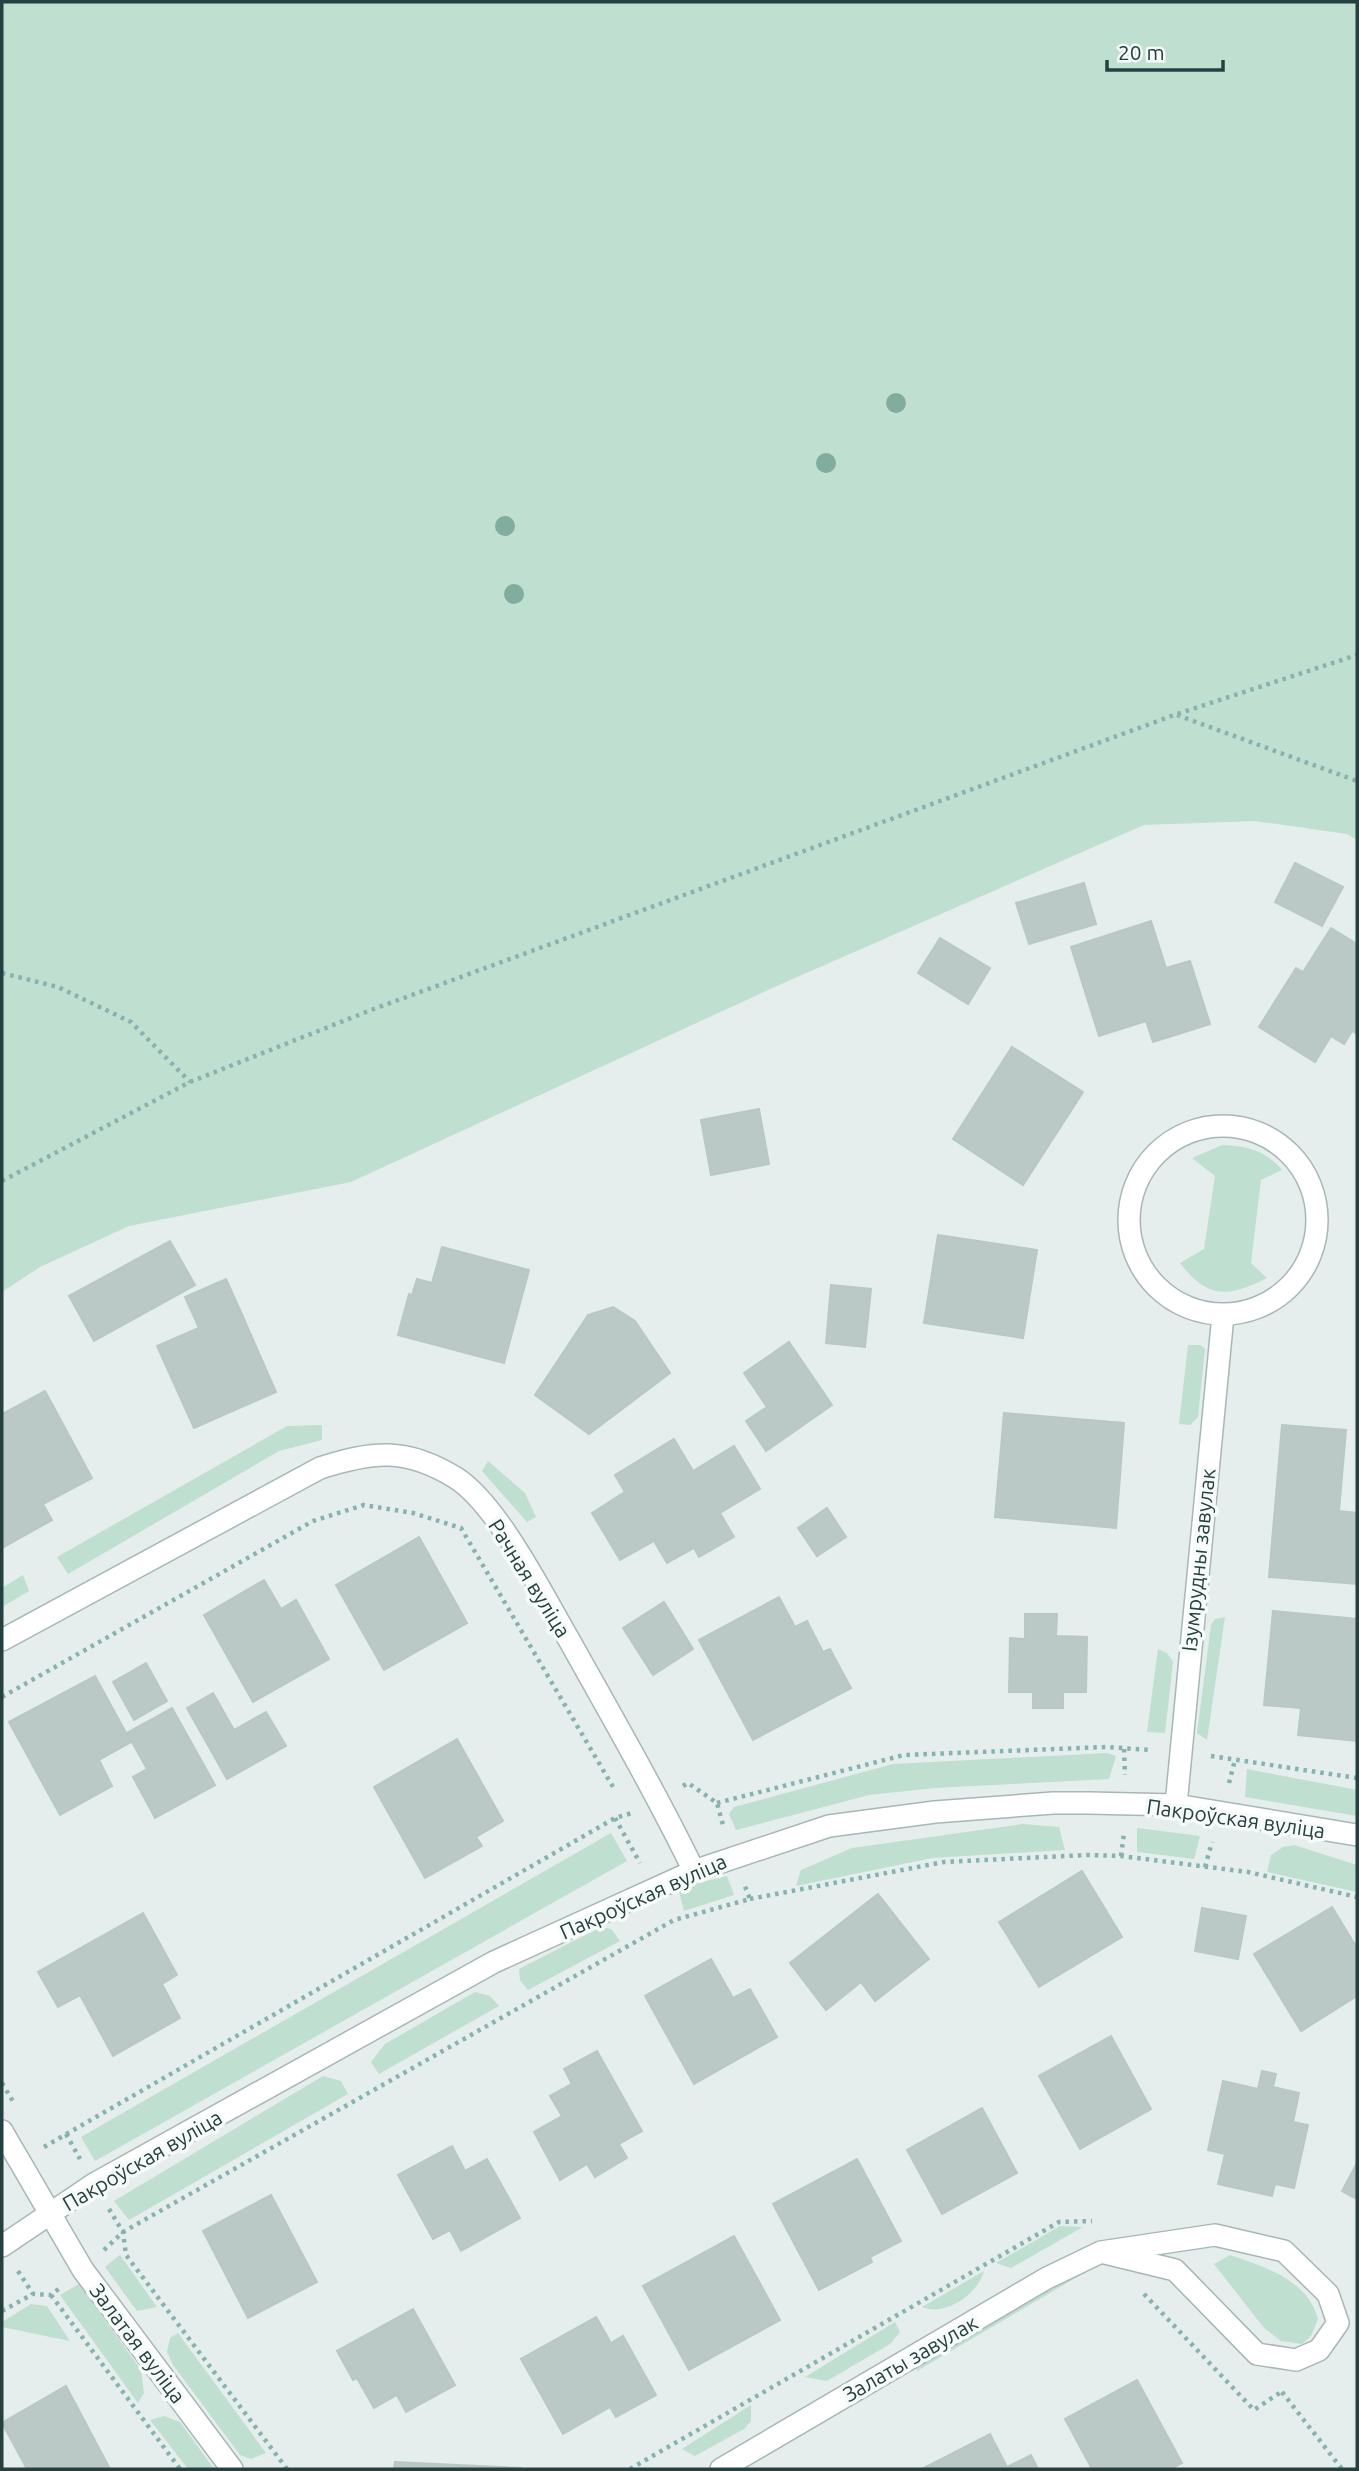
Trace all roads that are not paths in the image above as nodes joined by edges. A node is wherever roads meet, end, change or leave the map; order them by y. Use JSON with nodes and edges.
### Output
{"nodes":[{"id":1,"x":1223,"y":1315,"type":"junction"},
{"id":2,"x":2,"y":1640,"type":"edge"},
{"id":3,"x":1176,"y":1805,"type":"junction"},
{"id":4,"x":1357,"y":1835,"type":"edge"},
{"id":5,"x":694,"y":1871,"type":"junction"},
{"id":6,"x":2,"y":2131,"type":"edge"},
{"id":7,"x":48,"y":2215,"type":"junction"},
{"id":8,"x":2,"y":2246,"type":"edge"},
{"id":9,"x":1101,"y":2252,"type":"junction"},
{"id":10,"x":232,"y":2469,"type":"edge"},
{"id":11,"x":721,"y":2469,"type":"edge"}],
"edges":[{"from":1,"to":1,"type":"street"},
{"from":1,"to":3,"type":"street","name":"Ізумрудны завулак"},
{"from":2,"to":5,"type":"street","name":"Рачная вуліца"},
{"from":3,"to":4,"type":"street","name":"Пакроўская вуліца"},
{"from":3,"to":5,"type":"street","name":"Пакроўская вуліца"},
{"from":5,"to":7,"type":"street","name":"Пакроўская вуліца"},
{"from":6,"to":7,"type":"street"},
{"from":7,"to":8,"type":"street","name":"Пакроўская вуліца"},
{"from":7,"to":10,"type":"street","name":"Залатая вуліца"},
{"from":9,"to":9,"type":"street","name":"Залаты завулак"},
{"from":9,"to":11,"type":"street","name":"Залаты завулак"}]}
